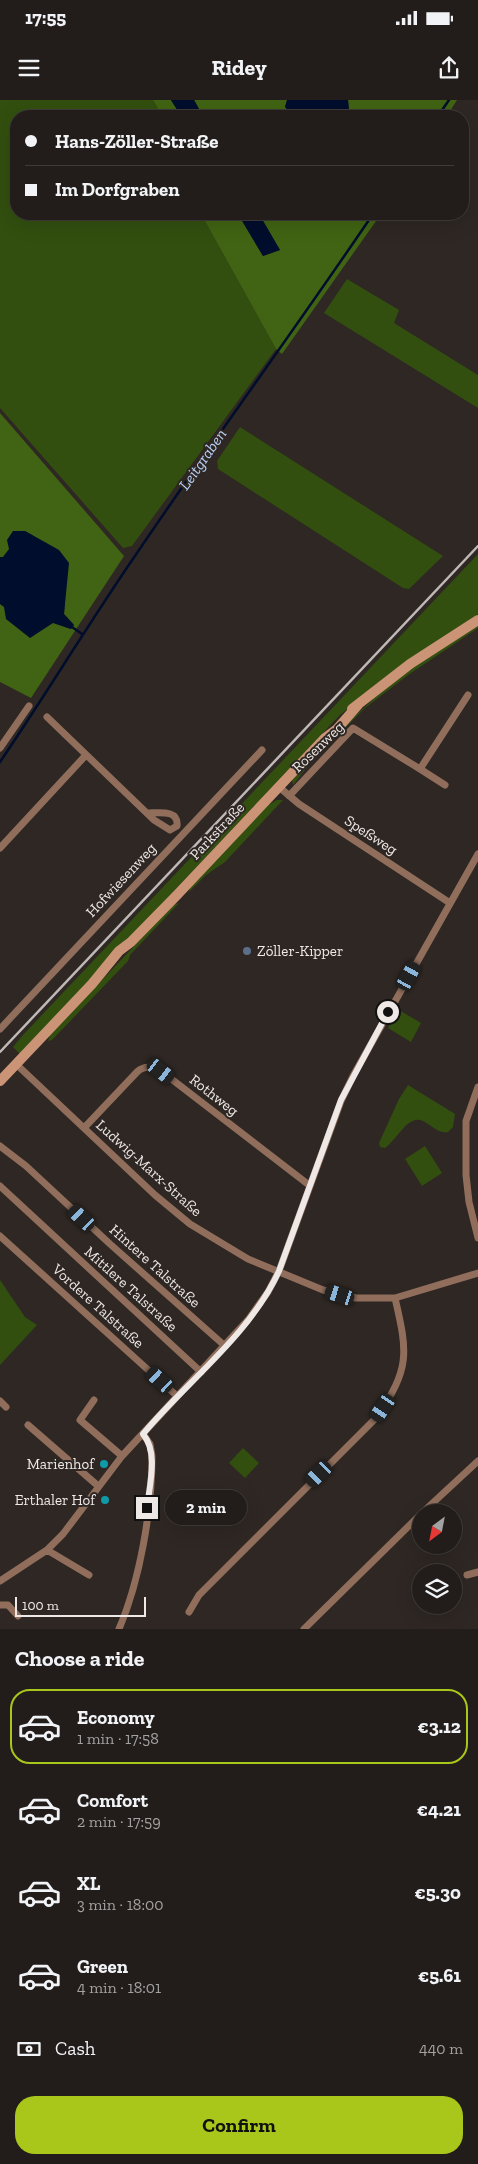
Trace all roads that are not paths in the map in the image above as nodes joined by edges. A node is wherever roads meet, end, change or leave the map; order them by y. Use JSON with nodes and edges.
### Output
{"nodes":[{"id":1,"x":478,"y":620,"type":"edge"},
{"id":2,"x":468,"y":696,"type":"dead end"},
{"id":3,"x":29,"y":706,"type":"dead end"},
{"id":4,"x":47,"y":717,"type":"dead end"},
{"id":5,"x":0,"y":748,"type":"edge"},
{"id":6,"x":262,"y":750,"type":"dead end"},
{"id":7,"x":86,"y":755,"type":"junction"},
{"id":8,"x":420,"y":769,"type":"junction"},
{"id":9,"x":445,"y":785,"type":"dead end"},
{"id":10,"x":279,"y":786,"type":"junction"},
{"id":11,"x":289,"y":796,"type":"junction"},
{"id":12,"x":147,"y":814,"type":"junction"},
{"id":13,"x":173,"y":829,"type":"junction"},
{"id":14,"x":181,"y":836,"type":"junction"},
{"id":15,"x":0,"y":848,"type":"edge"},
{"id":16,"x":478,"y":854,"type":"edge"},
{"id":17,"x":450,"y":903,"type":"junction"},
{"id":18,"x":0,"y":1029,"type":"edge"},
{"id":19,"x":16,"y":1064,"type":"junction"},
{"id":20,"x":0,"y":1081,"type":"edge"},
{"id":21,"x":478,"y":1087,"type":"edge"},
{"id":22,"x":84,"y":1128,"type":"junction"},
{"id":23,"x":0,"y":1146,"type":"edge"},
{"id":24,"x":309,"y":1185,"type":"junction"},
{"id":25,"x":0,"y":1186,"type":"edge"},
{"id":26,"x":0,"y":1236,"type":"edge"},
{"id":27,"x":478,"y":1238,"type":"edge"},
{"id":28,"x":279,"y":1271,"type":"junction"},
{"id":29,"x":478,"y":1273,"type":"edge"},
{"id":30,"x":395,"y":1298,"type":"junction"},
{"id":31,"x":225,"y":1346,"type":"junction"},
{"id":32,"x":201,"y":1372,"type":"junction"},
{"id":33,"x":177,"y":1396,"type":"junction"},
{"id":34,"x":94,"y":1400,"type":"dead end"},
{"id":35,"x":0,"y":1401,"type":"edge"},
{"id":36,"x":6,"y":1407,"type":"dead end"},
{"id":37,"x":28,"y":1425,"type":"dead end"},
{"id":38,"x":143,"y":1434,"type":"junction"},
{"id":39,"x":122,"y":1456,"type":"junction"},
{"id":40,"x":478,"y":1460,"type":"edge"},
{"id":41,"x":97,"y":1486,"type":"junction"},
{"id":42,"x":432,"y":1504,"type":"edge"},
{"id":43,"x":412,"y":1523,"type":"edge"},
{"id":44,"x":47,"y":1550,"type":"junction"},
{"id":45,"x":478,"y":1572,"type":"edge"},
{"id":46,"x":89,"y":1575,"type":"dead end"},
{"id":47,"x":467,"y":1575,"type":"dead end"},
{"id":48,"x":0,"y":1581,"type":"edge"},
{"id":49,"x":0,"y":1605,"type":"edge"},
{"id":50,"x":190,"y":1612,"type":"dead end"},
{"id":51,"x":18,"y":1616,"type":"dead end"},
{"id":52,"x":119,"y":1629,"type":"edge"},
{"id":53,"x":304,"y":1629,"type":"edge"}],
"edges":[{"from":1,"to":10,"type":"main road","name":"Parkstraße"},
{"from":2,"to":8,"type":"street"},
{"from":3,"to":5,"type":"street"},
{"from":4,"to":7,"type":"street"},
{"from":6,"to":14,"type":"street","name":"Hofwiesenweg"},
{"from":7,"to":12,"type":"street"},
{"from":7,"to":15,"type":"street"},
{"from":8,"to":9,"type":"street","name":"Rosenweg"},
{"from":8,"to":11,"type":"street","name":"Rosenweg"},
{"from":10,"to":11,"type":"street","name":"Speßweg"},
{"from":10,"to":19,"type":"main road","name":"Parkstraße"},
{"from":11,"to":17,"type":"street","name":"Speßweg"},
{"from":12,"to":13,"type":"street"},
{"from":12,"to":13,"type":"street"},
{"from":13,"to":14,"type":"street"},
{"from":14,"to":18,"type":"street","name":"Hofwiesenweg"},
{"from":16,"to":17,"type":"street"},
{"from":17,"to":24,"type":"street"},
{"from":19,"to":20,"type":"main road","name":"Parkstraße"},
{"from":19,"to":22,"type":"street","name":"Ludwig-Marx-Straße"},
{"from":21,"to":27,"type":"street"},
{"from":22,"to":24,"type":"street","name":"Rothweg"},
{"from":22,"to":28,"type":"street","name":"Ludwig-Marx-Straße"},
{"from":23,"to":31,"type":"street","name":"Hintere Talstraße"},
{"from":24,"to":28,"type":"street"},
{"from":25,"to":32,"type":"street","name":"Mittlere Talstraße"},
{"from":26,"to":33,"type":"street","name":"Vordere Talstraße"},
{"from":28,"to":30,"type":"street","name":"Ludwig-Marx-Straße"},
{"from":28,"to":31,"type":"street"},
{"from":29,"to":30,"type":"street","name":"Ludwig-Marx-Straße"},
{"from":30,"to":50,"type":"street"},
{"from":31,"to":32,"type":"street"},
{"from":32,"to":33,"type":"street"},
{"from":33,"to":38,"type":"street"},
{"from":34,"to":39,"type":"street"},
{"from":35,"to":36,"type":"street"},
{"from":37,"to":41,"type":"street"},
{"from":38,"to":39,"type":"street"},
{"from":38,"to":52,"type":"street"},
{"from":39,"to":41,"type":"street"},
{"from":40,"to":42,"type":"street"},
{"from":41,"to":44,"type":"street"},
{"from":43,"to":53,"type":"street"},
{"from":44,"to":46,"type":"street"},
{"from":44,"to":48,"type":"street"},
{"from":45,"to":47,"type":"street"},
{"from":49,"to":51,"type":"street"}]}
